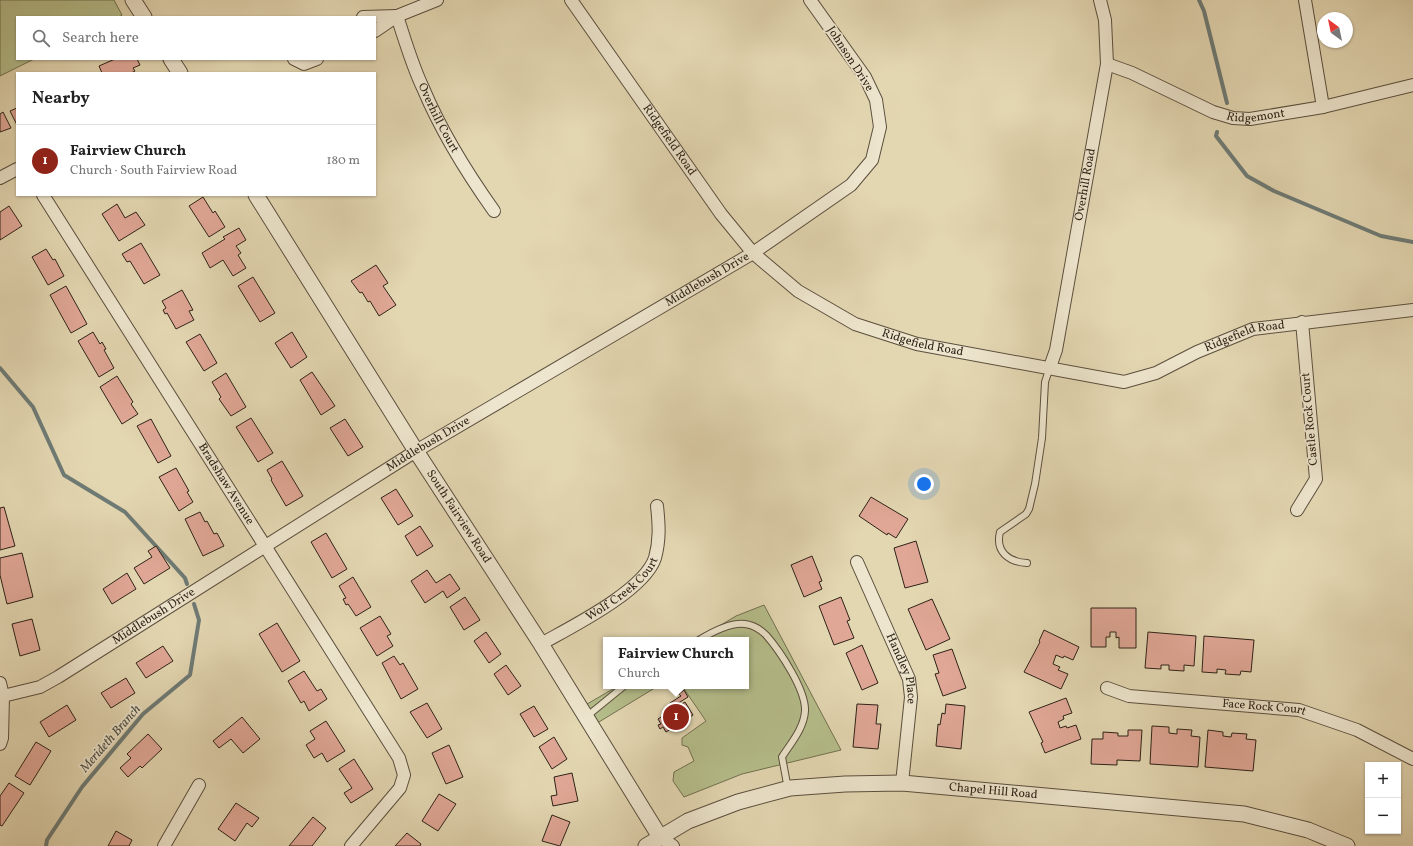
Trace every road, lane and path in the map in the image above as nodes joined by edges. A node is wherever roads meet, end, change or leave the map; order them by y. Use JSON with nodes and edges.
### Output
{"nodes":[{"id":1,"x":133,"y":0,"type":"edge"},
{"id":2,"x":437,"y":0,"type":"edge"},
{"id":3,"x":571,"y":0,"type":"edge"},
{"id":4,"x":810,"y":0,"type":"edge"},
{"id":5,"x":1100,"y":0,"type":"edge"},
{"id":6,"x":1305,"y":0,"type":"edge"},
{"id":7,"x":143,"y":16,"type":"edge"},
{"id":8,"x":397,"y":16,"type":"junction"},
{"id":9,"x":376,"y":17,"type":"edge"},
{"id":10,"x":376,"y":30,"type":"edge"},
{"id":11,"x":172,"y":60,"type":"edge"},
{"id":12,"x":296,"y":60,"type":"edge"},
{"id":13,"x":314,"y":60,"type":"edge"},
{"id":14,"x":1107,"y":64,"type":"junction"},
{"id":15,"x":179,"y":72,"type":"edge"},
{"id":16,"x":1413,"y":85,"type":"edge"},
{"id":17,"x":1323,"y":107,"type":"junction"},
{"id":18,"x":16,"y":170,"type":"edge"},
{"id":19,"x":0,"y":178,"type":"edge"},
{"id":20,"x":850,"y":185,"type":"joint"},
{"id":21,"x":44,"y":196,"type":"edge"},
{"id":22,"x":257,"y":196,"type":"edge"},
{"id":23,"x":494,"y":211,"type":"dead end"},
{"id":24,"x":753,"y":253,"type":"junction"},
{"id":25,"x":1413,"y":310,"type":"edge"},
{"id":26,"x":1302,"y":322,"type":"junction"},
{"id":27,"x":1050,"y":367,"type":"junction"},
{"id":28,"x":416,"y":451,"type":"junction"},
{"id":29,"x":657,"y":506,"type":"dead end"},
{"id":30,"x":1297,"y":510,"type":"dead end"},
{"id":31,"x":266,"y":547,"type":"junction"},
{"id":32,"x":857,"y":562,"type":"dead end"},
{"id":33,"x":1027,"y":563,"type":"dead end"},
{"id":34,"x":704,"y":637,"type":"edge"},
{"id":35,"x":541,"y":644,"type":"junction"},
{"id":36,"x":0,"y":683,"type":"edge"},
{"id":37,"x":1107,"y":688,"type":"dead end"},
{"id":38,"x":620,"y":689,"type":"edge"},
{"id":39,"x":3,"y":696,"type":"junction"},
{"id":40,"x":586,"y":717,"type":"junction"},
{"id":41,"x":0,"y":744,"type":"edge"},
{"id":42,"x":1413,"y":759,"type":"edge"},
{"id":43,"x":902,"y":783,"type":"junction"},
{"id":44,"x":199,"y":785,"type":"dead end"},
{"id":45,"x":788,"y":789,"type":"junction"},
{"id":46,"x":660,"y":842,"type":"edge"},
{"id":47,"x":164,"y":846,"type":"edge"},
{"id":48,"x":351,"y":846,"type":"edge"},
{"id":49,"x":646,"y":846,"type":"edge"},
{"id":50,"x":673,"y":846,"type":"edge"},
{"id":51,"x":1347,"y":846,"type":"edge"}],
"edges":[{"from":1,"to":7,"type":"street"},
{"from":2,"to":8,"type":"street"},
{"from":3,"to":24,"type":"street","name":"Ridgefield Road"},
{"from":4,"to":20,"type":"street","name":"Johnson Drive"},
{"from":5,"to":14,"type":"street","name":"Overhill Road"},
{"from":6,"to":17,"type":"street"},
{"from":8,"to":9,"type":"street"},
{"from":8,"to":10,"type":"street"},
{"from":8,"to":23,"type":"street","name":"Overhill Court"},
{"from":11,"to":15,"type":"street"},
{"from":12,"to":13,"type":"street"},
{"from":14,"to":17,"type":"street","name":"Ridgemont"},
{"from":14,"to":27,"type":"street","name":"Overhill Road"},
{"from":16,"to":17,"type":"street","name":"Ridgemont"},
{"from":18,"to":19,"type":"street"},
{"from":20,"to":24,"type":"street","name":"Middlebush Drive"},
{"from":21,"to":31,"type":"street","name":"Bradshaw Avenue"},
{"from":22,"to":28,"type":"street","name":"South Fairview Road"},
{"from":24,"to":27,"type":"street","name":"Ridgefield Road"},
{"from":24,"to":28,"type":"street","name":"Middlebush Drive"},
{"from":25,"to":26,"type":"street","name":"Ridgefield Road"},
{"from":26,"to":27,"type":"street","name":"Ridgefield Road"},
{"from":26,"to":30,"type":"street","name":"Castle Rock Court"},
{"from":27,"to":33,"type":"lane"},
{"from":28,"to":31,"type":"street","name":"Middlebush Drive"},
{"from":28,"to":35,"type":"street","name":"South Fairview Road"},
{"from":29,"to":35,"type":"street","name":"Wolf Creek Court"},
{"from":31,"to":39,"type":"street","name":"Middlebush Drive"},
{"from":31,"to":48,"type":"street","name":"Bradshaw Avenue"},
{"from":32,"to":43,"type":"street","name":"Handley Place"},
{"from":34,"to":45,"type":"lane"},
{"from":35,"to":40,"type":"street","name":"South Fairview Road"},
{"from":36,"to":39,"type":"street"},
{"from":37,"to":42,"type":"street","name":"Face Rock Court"},
{"from":38,"to":40,"type":"lane"},
{"from":39,"to":41,"type":"street"},
{"from":40,"to":46,"type":"street","name":"South Fairview Road"},
{"from":43,"to":45,"type":"street","name":"Chapel Hill Road"},
{"from":43,"to":51,"type":"street","name":"Chapel Hill Road"},
{"from":44,"to":47,"type":"street"},
{"from":45,"to":46,"type":"street","name":"Chapel Hill Road"},
{"from":46,"to":49,"type":"street","name":"Chapel Hill Road"},
{"from":46,"to":50,"type":"street"}]}
